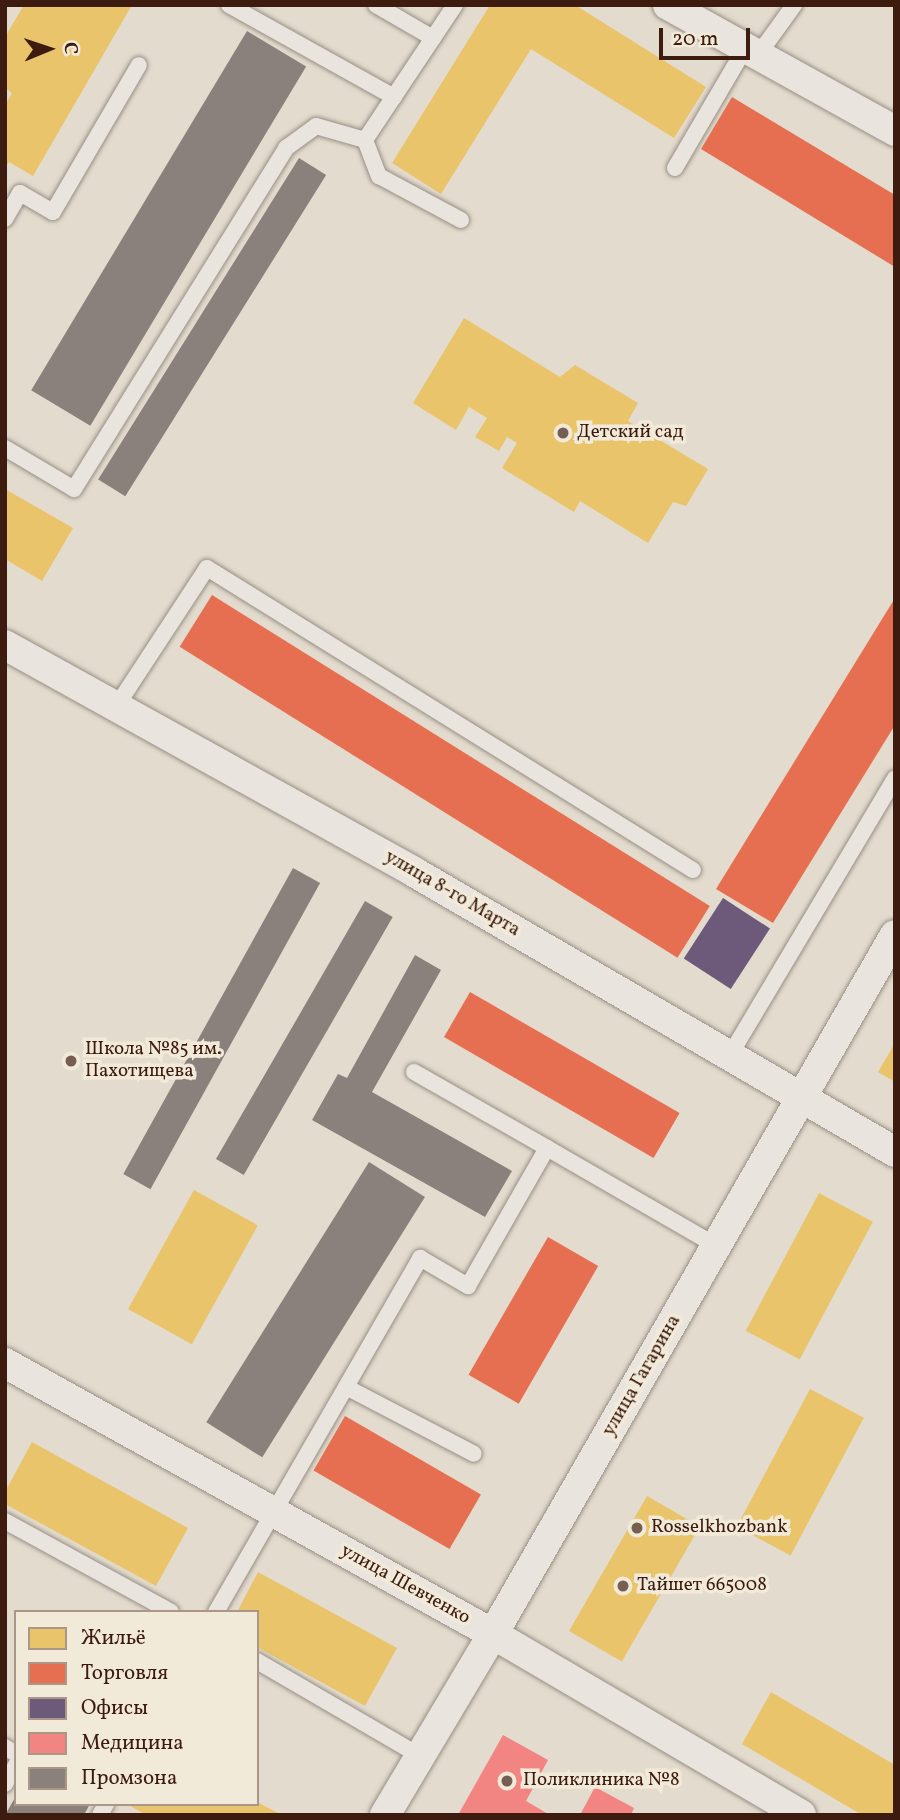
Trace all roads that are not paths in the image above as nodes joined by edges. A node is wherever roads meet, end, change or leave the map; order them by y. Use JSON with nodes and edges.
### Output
{"nodes":[{"id":1,"x":229,"y":5,"type":"edge"},
{"id":2,"x":376,"y":5,"type":"edge"},
{"id":3,"x":455,"y":5,"type":"edge"},
{"id":4,"x":668,"y":5,"type":"edge"},
{"id":5,"x":794,"y":5,"type":"edge"},
{"id":6,"x":433,"y":38,"type":"junction"},
{"id":7,"x":752,"y":52,"type":"junction"},
{"id":8,"x":139,"y":65,"type":"dead end"},
{"id":9,"x":394,"y":97,"type":"junction"},
{"id":10,"x":895,"y":131,"type":"edge"},
{"id":11,"x":365,"y":140,"type":"junction"},
{"id":12,"x":675,"y":168,"type":"dead end"},
{"id":13,"x":5,"y":219,"type":"edge"},
{"id":14,"x":461,"y":220,"type":"dead end"},
{"id":15,"x":5,"y":448,"type":"edge"},
{"id":16,"x":5,"y":645,"type":"edge"},
{"id":17,"x":116,"y":707,"type":"junction"},
{"id":18,"x":895,"y":778,"type":"edge"},
{"id":19,"x":693,"y":870,"type":"dead end"},
{"id":20,"x":895,"y":935,"type":"edge"},
{"id":21,"x":730,"y":1055,"type":"junction"},
{"id":22,"x":414,"y":1072,"type":"dead end"},
{"id":23,"x":802,"y":1098,"type":"junction"},
{"id":24,"x":547,"y":1148,"type":"junction"},
{"id":25,"x":895,"y":1152,"type":"edge"},
{"id":26,"x":717,"y":1246,"type":"junction"},
{"id":27,"x":5,"y":1363,"type":"edge"},
{"id":28,"x":346,"y":1387,"type":"junction"},
{"id":29,"x":474,"y":1454,"type":"dead end"},
{"id":30,"x":274,"y":1513,"type":"junction"},
{"id":31,"x":5,"y":1521,"type":"edge"},
{"id":32,"x":167,"y":1610,"type":"edge"},
{"id":33,"x":217,"y":1610,"type":"edge"},
{"id":34,"x":493,"y":1634,"type":"junction"},
{"id":35,"x":259,"y":1662,"type":"edge"},
{"id":36,"x":420,"y":1756,"type":"junction"},
{"id":37,"x":14,"y":1768,"type":"edge"},
{"id":38,"x":5,"y":1784,"type":"edge"},
{"id":39,"x":385,"y":1815,"type":"edge"},
{"id":40,"x":801,"y":1815,"type":"edge"}],
"edges":[{"from":1,"to":9,"type":"lane"},
{"from":2,"to":6,"type":"lane"},
{"from":3,"to":6,"type":"lane"},
{"from":4,"to":7,"type":"street"},
{"from":5,"to":7,"type":"lane"},
{"from":6,"to":9,"type":"lane"},
{"from":7,"to":10,"type":"street"},
{"from":7,"to":12,"type":"lane"},
{"from":8,"to":13,"type":"lane"},
{"from":9,"to":11,"type":"lane"},
{"from":11,"to":14,"type":"lane"},
{"from":11,"to":15,"type":"lane"},
{"from":16,"to":17,"type":"street","name":"улица 8-го Марта"},
{"from":17,"to":19,"type":"lane"},
{"from":17,"to":21,"type":"street","name":"улица 8-го Марта"},
{"from":18,"to":21,"type":"lane"},
{"from":20,"to":23,"type":"street","name":"улица Гагарина"},
{"from":21,"to":23,"type":"street","name":"улица 8-го Марта"},
{"from":22,"to":24,"type":"lane"},
{"from":23,"to":25,"type":"street","name":"улица 8-го Марта"},
{"from":23,"to":26,"type":"street","name":"улица Гагарина"},
{"from":24,"to":26,"type":"lane"},
{"from":24,"to":28,"type":"lane"},
{"from":26,"to":34,"type":"street","name":"улица Гагарина"},
{"from":27,"to":30,"type":"street","name":"улица Шевченко"},
{"from":28,"to":29,"type":"lane"},
{"from":28,"to":30,"type":"lane"},
{"from":30,"to":33,"type":"lane"},
{"from":30,"to":34,"type":"street","name":"улица Шевченко"},
{"from":31,"to":32,"type":"lane"},
{"from":34,"to":36,"type":"street","name":"улица Гагарина"},
{"from":34,"to":40,"type":"street","name":"улица Шевченко"},
{"from":35,"to":36,"type":"lane"},
{"from":36,"to":39,"type":"street","name":"улица Гагарина"},
{"from":37,"to":38,"type":"lane"}]}
